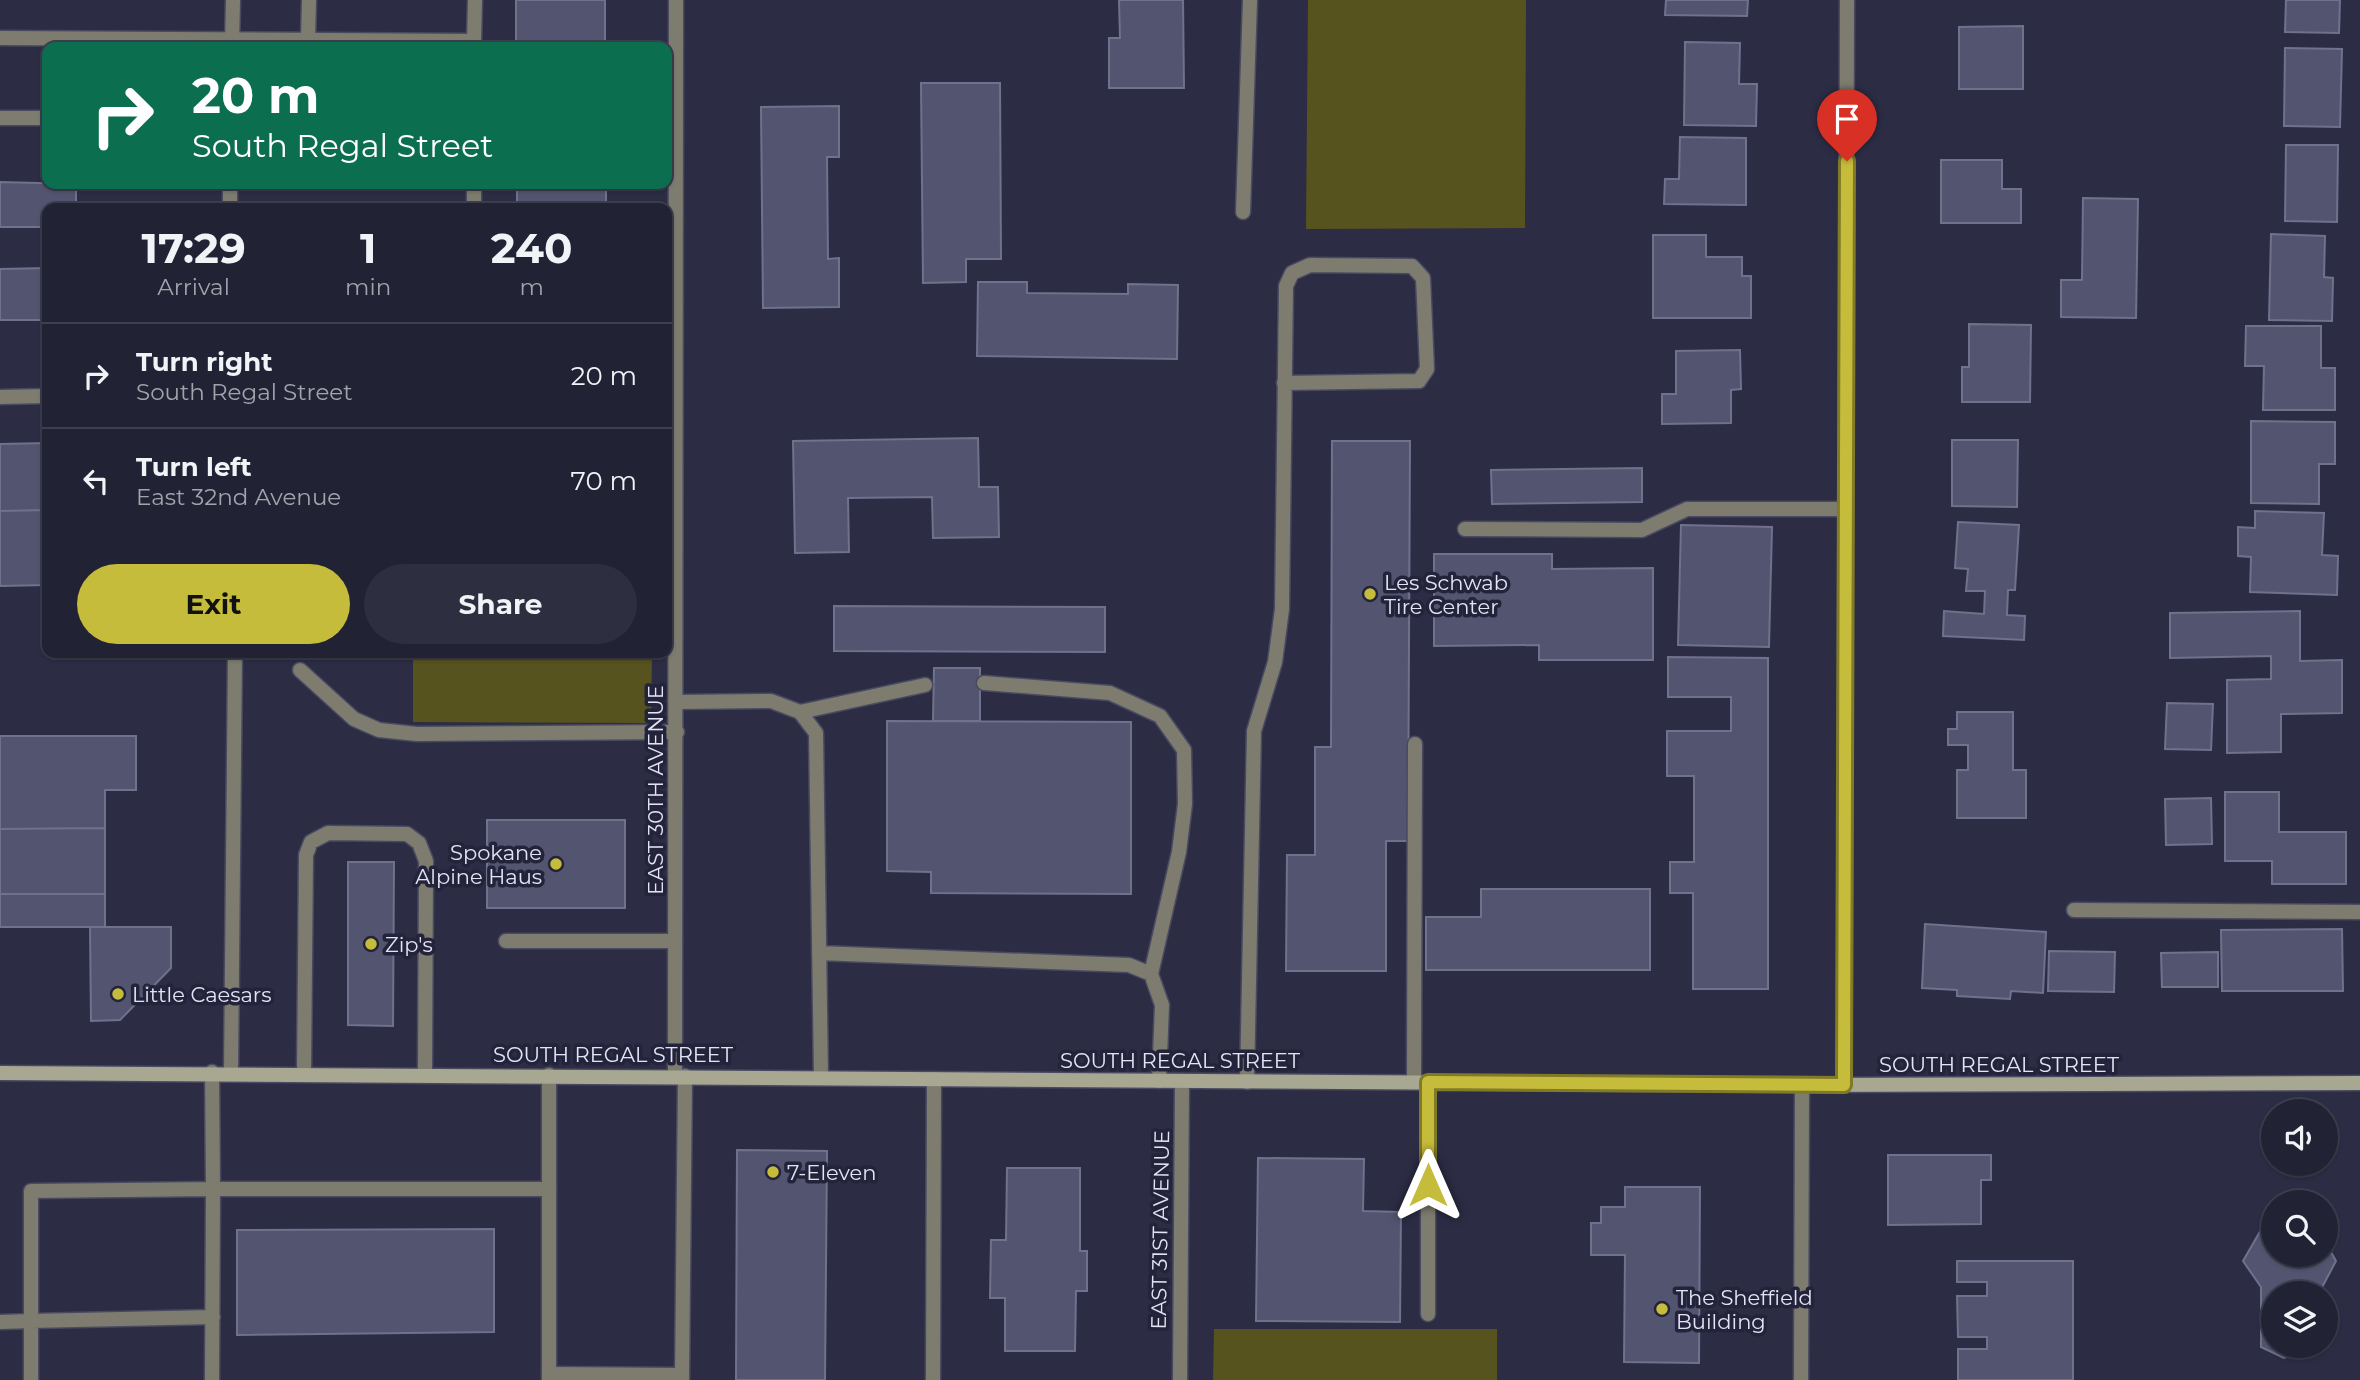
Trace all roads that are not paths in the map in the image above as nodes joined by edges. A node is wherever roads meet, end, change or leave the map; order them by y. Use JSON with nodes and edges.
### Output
{"nodes":[{"id":1,"x":233,"y":0,"type":"edge"},
{"id":2,"x":309,"y":0,"type":"edge"},
{"id":3,"x":475,"y":0,"type":"edge"},
{"id":4,"x":676,"y":0,"type":"edge"},
{"id":5,"x":1250,"y":0,"type":"edge"},
{"id":6,"x":1847,"y":0,"type":"edge"},
{"id":7,"x":0,"y":38,"type":"edge"},
{"id":8,"x":308,"y":39,"type":"junction"},
{"id":9,"x":186,"y":42,"type":"edge"},
{"id":10,"x":232,"y":42,"type":"edge"},
{"id":11,"x":251,"y":42,"type":"edge"},
{"id":12,"x":408,"y":42,"type":"edge"},
{"id":13,"x":474,"y":42,"type":"edge"},
{"id":14,"x":0,"y":118,"type":"edge"},
{"id":15,"x":42,"y":118,"type":"edge"},
{"id":16,"x":1243,"y":212,"type":"dead end"},
{"id":17,"x":1284,"y":383,"type":"junction"},
{"id":18,"x":42,"y":396,"type":"edge"},
{"id":19,"x":0,"y":397,"type":"edge"},
{"id":20,"x":1846,"y":509,"type":"junction"},
{"id":21,"x":1465,"y":529,"type":"dead end"},
{"id":22,"x":235,"y":658,"type":"edge"},
{"id":23,"x":300,"y":670,"type":"dead end"},
{"id":24,"x":984,"y":683,"type":"dead end"},
{"id":25,"x":925,"y":685,"type":"dead end"},
{"id":26,"x":677,"y":702,"type":"junction"},
{"id":27,"x":800,"y":712,"type":"junction"},
{"id":28,"x":677,"y":732,"type":"junction"},
{"id":29,"x":1415,"y":744,"type":"dead end"},
{"id":30,"x":2074,"y":910,"type":"dead end"},
{"id":31,"x":2360,"y":912,"type":"edge"},
{"id":32,"x":506,"y":941,"type":"dead end"},
{"id":33,"x":675,"y":941,"type":"junction"},
{"id":34,"x":819,"y":953,"type":"junction"},
{"id":35,"x":1151,"y":974,"type":"junction"},
{"id":36,"x":212,"y":1072,"type":"junction"},
{"id":37,"x":230,"y":1072,"type":"junction"},
{"id":38,"x":0,"y":1073,"type":"edge"},
{"id":39,"x":303,"y":1073,"type":"junction"},
{"id":40,"x":425,"y":1074,"type":"junction"},
{"id":41,"x":549,"y":1075,"type":"junction"},
{"id":42,"x":680,"y":1076,"type":"junction"},
{"id":43,"x":821,"y":1077,"type":"junction"},
{"id":44,"x":934,"y":1079,"type":"junction"},
{"id":45,"x":1159,"y":1081,"type":"junction"},
{"id":46,"x":1182,"y":1081,"type":"junction"},
{"id":47,"x":1247,"y":1082,"type":"junction"},
{"id":48,"x":1421,"y":1082,"type":"junction"},
{"id":49,"x":2360,"y":1083,"type":"edge"},
{"id":50,"x":1802,"y":1085,"type":"junction"},
{"id":51,"x":1844,"y":1085,"type":"junction"},
{"id":52,"x":213,"y":1189,"type":"junction"},
{"id":53,"x":549,"y":1189,"type":"junction"},
{"id":54,"x":1428,"y":1314,"type":"dead end"},
{"id":55,"x":213,"y":1317,"type":"junction"},
{"id":56,"x":32,"y":1321,"type":"junction"},
{"id":57,"x":0,"y":1322,"type":"edge"},
{"id":58,"x":549,"y":1377,"type":"edge"},
{"id":59,"x":682,"y":1377,"type":"edge"},
{"id":60,"x":31,"y":1380,"type":"edge"},
{"id":61,"x":212,"y":1380,"type":"edge"},
{"id":62,"x":933,"y":1380,"type":"edge"},
{"id":63,"x":1180,"y":1380,"type":"edge"},
{"id":64,"x":1801,"y":1380,"type":"edge"}],
"edges":[{"from":1,"to":10,"type":"street"},
{"from":2,"to":8,"type":"street"},
{"from":3,"to":13,"type":"street"},
{"from":4,"to":26,"type":"street","name":"EAST 30TH AVENUE"},
{"from":5,"to":16,"type":"street"},
{"from":6,"to":20,"type":"street"},
{"from":7,"to":9,"type":"street"},
{"from":8,"to":11,"type":"street"},
{"from":8,"to":12,"type":"street"},
{"from":14,"to":15,"type":"street"},
{"from":17,"to":17,"type":"street"},
{"from":17,"to":47,"type":"street"},
{"from":18,"to":19,"type":"street"},
{"from":20,"to":21,"type":"street"},
{"from":20,"to":51,"type":"street"},
{"from":22,"to":37,"type":"street"},
{"from":23,"to":28,"type":"street"},
{"from":24,"to":35,"type":"street"},
{"from":25,"to":27,"type":"street"},
{"from":26,"to":27,"type":"street"},
{"from":26,"to":28,"type":"street","name":"EAST 30TH AVENUE"},
{"from":27,"to":34,"type":"street"},
{"from":28,"to":33,"type":"street","name":"EAST 30TH AVENUE"},
{"from":29,"to":48,"type":"street"},
{"from":30,"to":31,"type":"street"},
{"from":32,"to":33,"type":"street"},
{"from":33,"to":42,"type":"street","name":"EAST 30TH AVENUE"},
{"from":34,"to":35,"type":"street"},
{"from":34,"to":43,"type":"street"},
{"from":35,"to":45,"type":"street"},
{"from":36,"to":37,"type":"main road","name":"SOUTH REGAL STREET"},
{"from":36,"to":38,"type":"main road","name":"SOUTH REGAL STREET"},
{"from":36,"to":52,"type":"street"},
{"from":37,"to":39,"type":"main road","name":"SOUTH REGAL STREET"},
{"from":39,"to":40,"type":"main road","name":"SOUTH REGAL STREET"},
{"from":39,"to":40,"type":"street"},
{"from":40,"to":41,"type":"main road","name":"SOUTH REGAL STREET"},
{"from":41,"to":42,"type":"main road","name":"SOUTH REGAL STREET"},
{"from":41,"to":53,"type":"street"},
{"from":42,"to":43,"type":"main road","name":"SOUTH REGAL STREET"},
{"from":42,"to":59,"type":"street","name":"EAST 30TH AVENUE"},
{"from":43,"to":44,"type":"main road","name":"SOUTH REGAL STREET"},
{"from":44,"to":45,"type":"main road","name":"SOUTH REGAL STREET"},
{"from":44,"to":62,"type":"street"},
{"from":45,"to":46,"type":"main road","name":"SOUTH REGAL STREET"},
{"from":46,"to":47,"type":"main road","name":"SOUTH REGAL STREET"},
{"from":46,"to":63,"type":"street","name":"EAST 31ST AVENUE"},
{"from":47,"to":48,"type":"main road","name":"SOUTH REGAL STREET"},
{"from":48,"to":50,"type":"main road","name":"SOUTH REGAL STREET"},
{"from":48,"to":54,"type":"street"},
{"from":49,"to":51,"type":"main road","name":"SOUTH REGAL STREET"},
{"from":50,"to":51,"type":"main road","name":"SOUTH REGAL STREET"},
{"from":50,"to":64,"type":"street"},
{"from":52,"to":53,"type":"street"},
{"from":52,"to":55,"type":"street"},
{"from":52,"to":56,"type":"street"},
{"from":53,"to":58,"type":"street"},
{"from":55,"to":56,"type":"street"},
{"from":55,"to":61,"type":"street"},
{"from":56,"to":57,"type":"street"},
{"from":56,"to":60,"type":"street"},
{"from":58,"to":59,"type":"street"}]}
